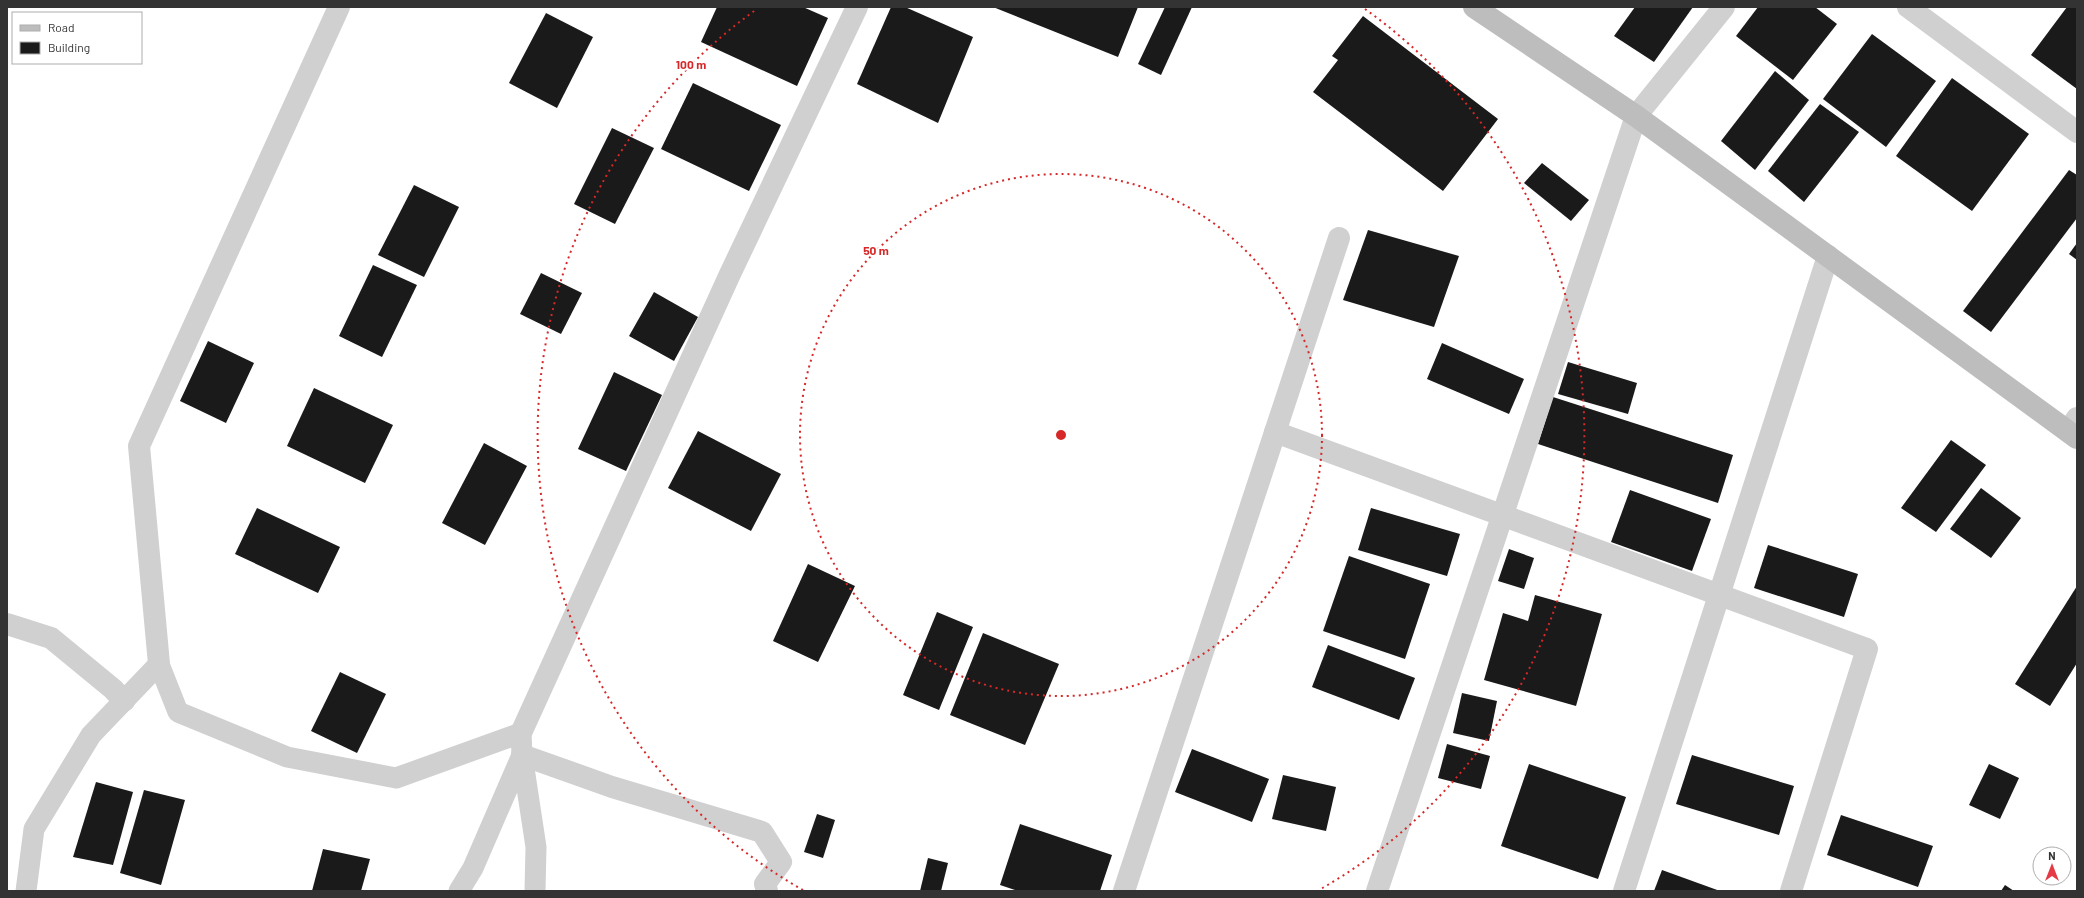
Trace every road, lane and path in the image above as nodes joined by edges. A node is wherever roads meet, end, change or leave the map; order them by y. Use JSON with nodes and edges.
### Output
{"nodes":[{"id":1,"x":339,"y":7,"type":"edge"},
{"id":2,"x":857,"y":7,"type":"edge"},
{"id":3,"x":1474,"y":7,"type":"edge"},
{"id":4,"x":1724,"y":7,"type":"edge"},
{"id":5,"x":1908,"y":7,"type":"edge"},
{"id":6,"x":1636,"y":116,"type":"junction"},
{"id":7,"x":2077,"y":132,"type":"edge"},
{"id":8,"x":1339,"y":238,"type":"dead end"},
{"id":9,"x":1828,"y":256,"type":"junction"},
{"id":10,"x":2074,"y":429,"type":"edge"},
{"id":11,"x":1275,"y":432,"type":"junction"},
{"id":12,"x":1502,"y":516,"type":"junction"},
{"id":13,"x":1719,"y":595,"type":"junction"},
{"id":14,"x":7,"y":624,"type":"edge"},
{"id":15,"x":159,"y":664,"type":"junction"},
{"id":16,"x":124,"y":701,"type":"junction"},
{"id":17,"x":521,"y":733,"type":"junction"},
{"id":18,"x":522,"y":754,"type":"junction"},
{"id":19,"x":26,"y":891,"type":"edge"},
{"id":20,"x":460,"y":891,"type":"edge"},
{"id":21,"x":534,"y":891,"type":"edge"},
{"id":22,"x":767,"y":891,"type":"edge"},
{"id":23,"x":1124,"y":891,"type":"edge"},
{"id":24,"x":1377,"y":891,"type":"edge"},
{"id":25,"x":1624,"y":891,"type":"edge"},
{"id":26,"x":1791,"y":891,"type":"edge"}],
"edges":[{"from":1,"to":15,"type":"street"},
{"from":2,"to":17,"type":"street"},
{"from":3,"to":6,"type":"street"},
{"from":4,"to":6,"type":"street"},
{"from":5,"to":7,"type":"street"},
{"from":6,"to":9,"type":"street"},
{"from":6,"to":12,"type":"street"},
{"from":8,"to":11,"type":"street"},
{"from":9,"to":10,"type":"street"},
{"from":9,"to":13,"type":"street"},
{"from":11,"to":12,"type":"street"},
{"from":11,"to":23,"type":"street"},
{"from":12,"to":13,"type":"street"},
{"from":12,"to":24,"type":"street"},
{"from":13,"to":25,"type":"street"},
{"from":13,"to":26,"type":"street"},
{"from":14,"to":16,"type":"street"},
{"from":15,"to":16,"type":"lane"},
{"from":15,"to":17,"type":"lane"},
{"from":16,"to":19,"type":"lane"},
{"from":17,"to":18,"type":"lane"},
{"from":18,"to":20,"type":"lane"},
{"from":18,"to":21,"type":"lane"},
{"from":18,"to":22,"type":"street"}]}
